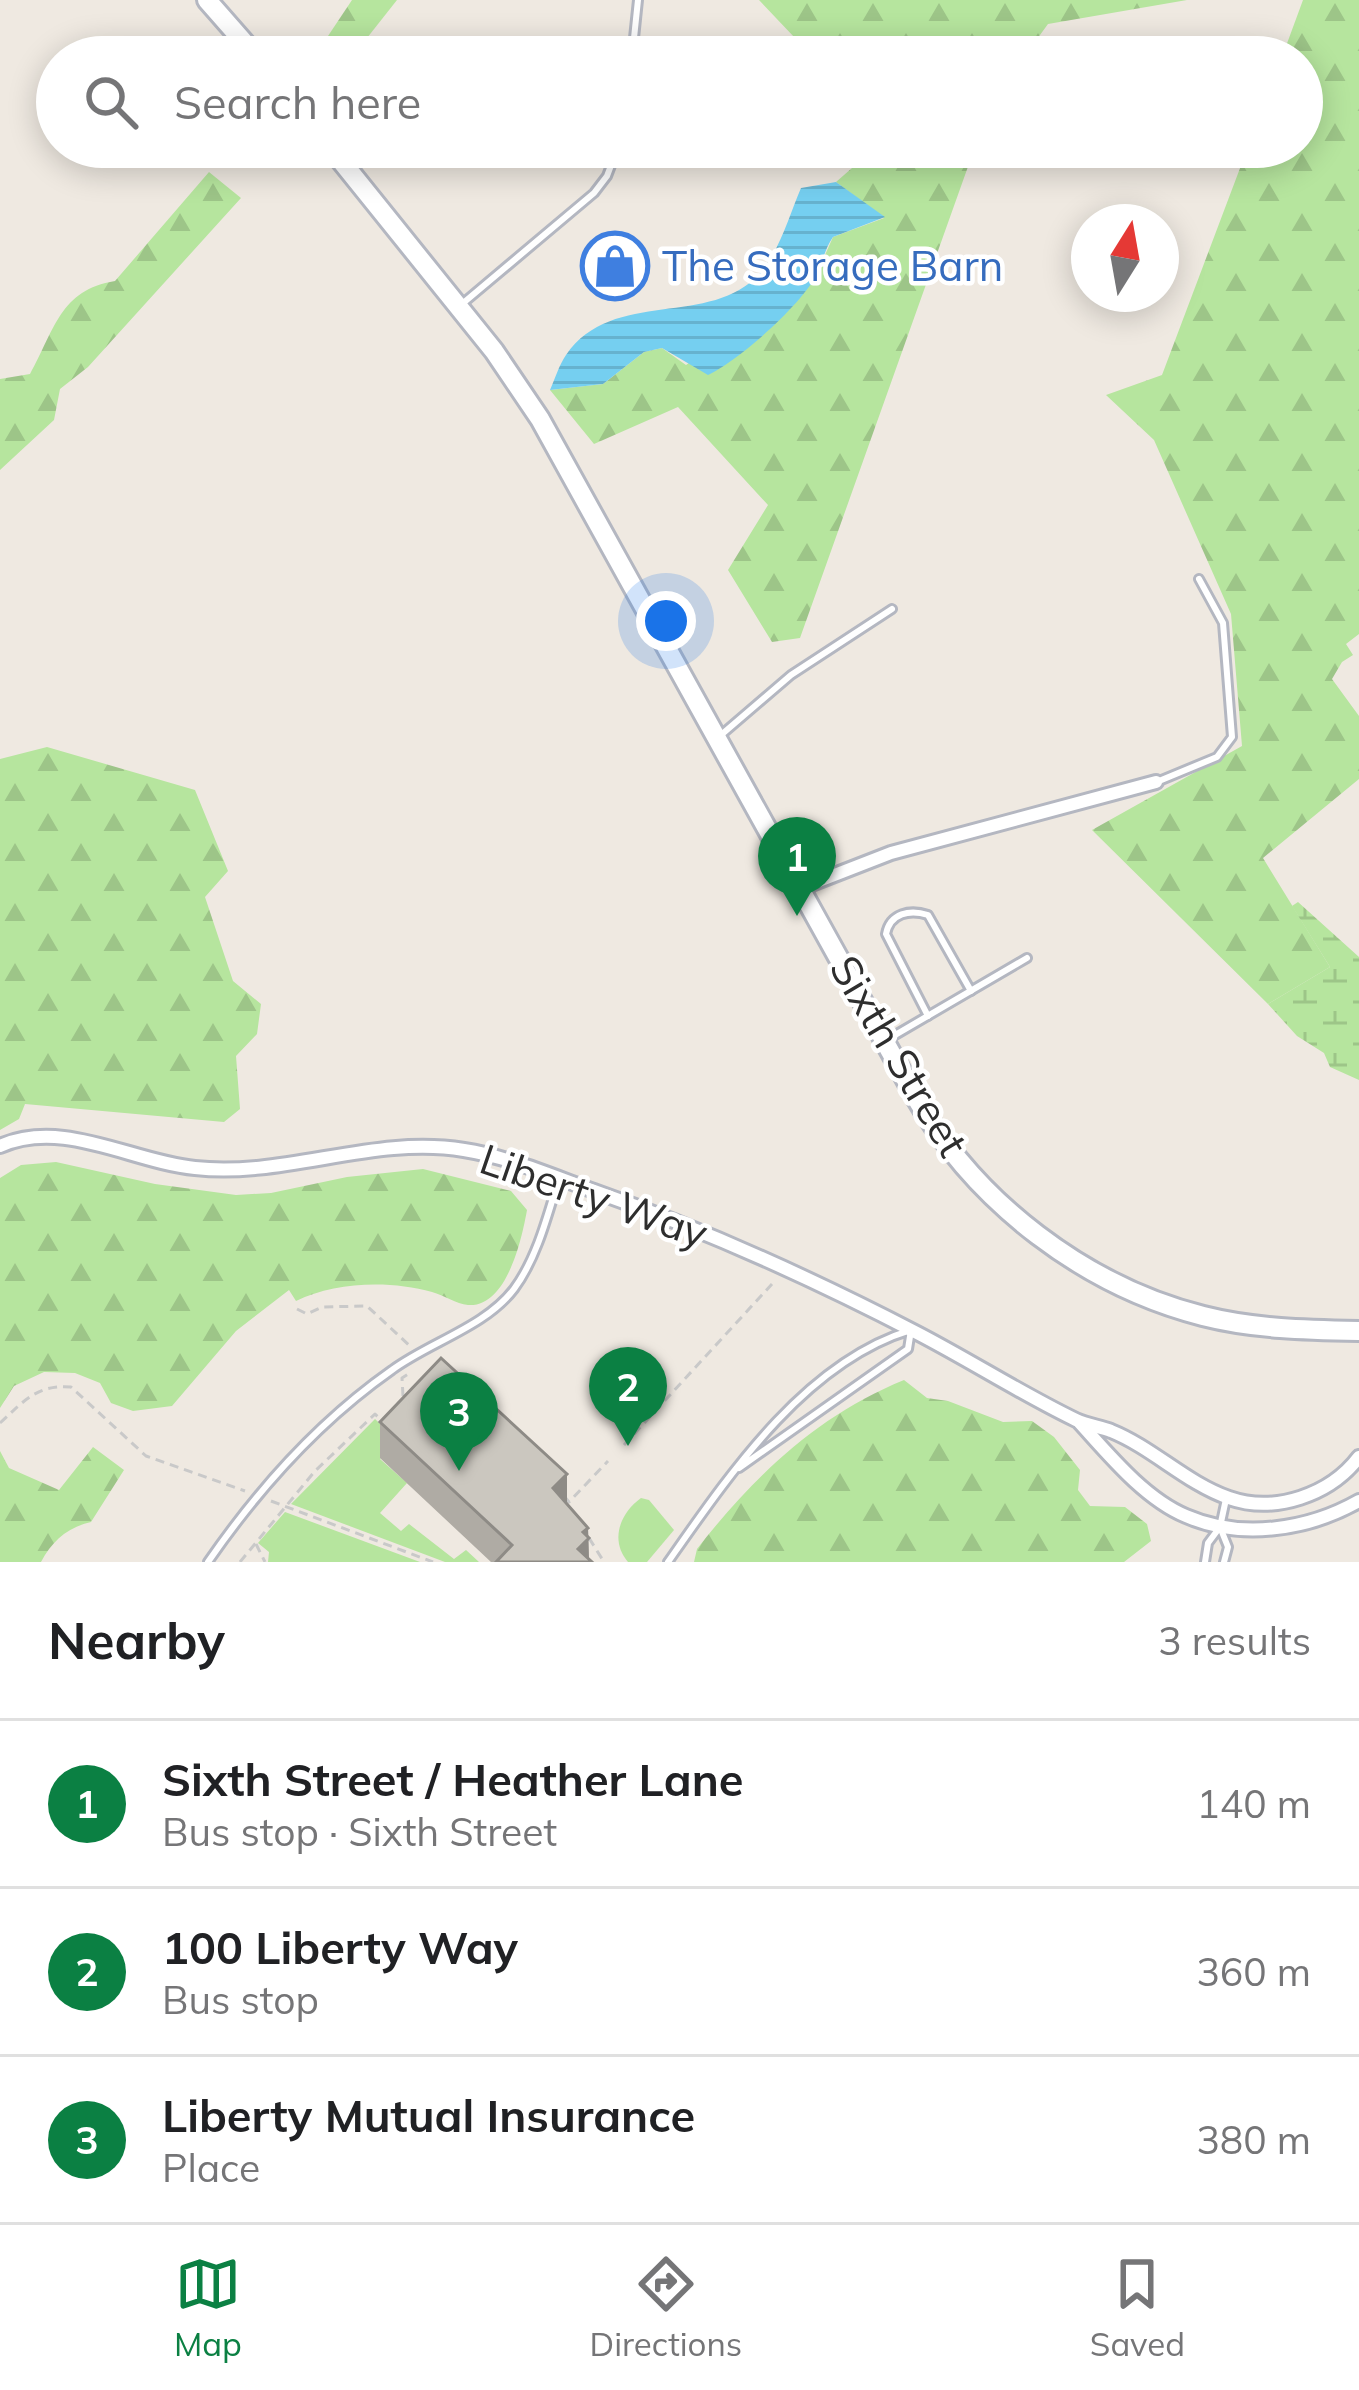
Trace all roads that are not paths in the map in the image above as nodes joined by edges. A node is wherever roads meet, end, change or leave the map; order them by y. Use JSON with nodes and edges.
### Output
{"nodes":[{"id":1,"x":207,"y":0,"type":"edge"},
{"id":2,"x":638,"y":0,"type":"edge"},
{"id":3,"x":239,"y":36,"type":"edge"},
{"id":4,"x":634,"y":36,"type":"edge"},
{"id":5,"x":347,"y":168,"type":"edge"},
{"id":6,"x":610,"y":168,"type":"edge"},
{"id":7,"x":459,"y":306,"type":"junction"},
{"id":8,"x":1199,"y":579,"type":"dead end"},
{"id":9,"x":892,"y":609,"type":"dead end"},
{"id":10,"x":719,"y":737,"type":"junction"},
{"id":11,"x":1156,"y":782,"type":"joint"},
{"id":12,"x":801,"y":888,"type":"junction"},
{"id":13,"x":1027,"y":958,"type":"dead end"},
{"id":14,"x":970,"y":991,"type":"junction"},
{"id":15,"x":928,"y":1016,"type":"junction"},
{"id":16,"x":884,"y":1042,"type":"junction"},
{"id":17,"x":0,"y":1146,"type":"edge"},
{"id":18,"x":560,"y":1178,"type":"junction"},
{"id":19,"x":911,"y":1330,"type":"junction"},
{"id":20,"x":1359,"y":1331,"type":"edge"},
{"id":21,"x":1080,"y":1422,"type":"junction"},
{"id":22,"x":1359,"y":1457,"type":"edge"},
{"id":23,"x":739,"y":1468,"type":"junction"},
{"id":24,"x":1227,"y":1497,"type":"junction"},
{"id":25,"x":1359,"y":1501,"type":"edge"},
{"id":26,"x":1220,"y":1527,"type":"junction"},
{"id":27,"x":208,"y":1562,"type":"edge"},
{"id":28,"x":668,"y":1562,"type":"edge"},
{"id":29,"x":1205,"y":1562,"type":"edge"},
{"id":30,"x":1224,"y":1562,"type":"edge"}],
"edges":[{"from":1,"to":3,"type":"main road"},
{"from":2,"to":4,"type":"lane"},
{"from":5,"to":7,"type":"main road","name":"Sixth Street"},
{"from":6,"to":7,"type":"lane"},
{"from":7,"to":10,"type":"main road","name":"Sixth Street"},
{"from":8,"to":11,"type":"lane"},
{"from":9,"to":10,"type":"lane"},
{"from":10,"to":12,"type":"main road","name":"Sixth Street"},
{"from":11,"to":12,"type":"street"},
{"from":12,"to":16,"type":"main road","name":"Sixth Street"},
{"from":13,"to":14,"type":"lane"},
{"from":14,"to":15,"type":"lane"},
{"from":14,"to":15,"type":"lane"},
{"from":15,"to":16,"type":"lane"},
{"from":16,"to":20,"type":"main road","name":"Sixth Street"},
{"from":17,"to":18,"type":"street","name":"Liberty Way"},
{"from":18,"to":19,"type":"street","name":"Liberty Way"},
{"from":18,"to":27,"type":"lane"},
{"from":19,"to":21,"type":"street","name":"Liberty Way"},
{"from":19,"to":23,"type":"lane"},
{"from":19,"to":23,"type":"lane"},
{"from":21,"to":24,"type":"street","name":"Liberty Way"},
{"from":21,"to":26,"type":"street","name":"Liberty Way"},
{"from":22,"to":24,"type":"street","name":"Liberty Way"},
{"from":23,"to":28,"type":"lane"},
{"from":24,"to":26,"type":"lane"},
{"from":25,"to":26,"type":"street","name":"Liberty Way"},
{"from":26,"to":29,"type":"lane"},
{"from":26,"to":30,"type":"lane"}]}
